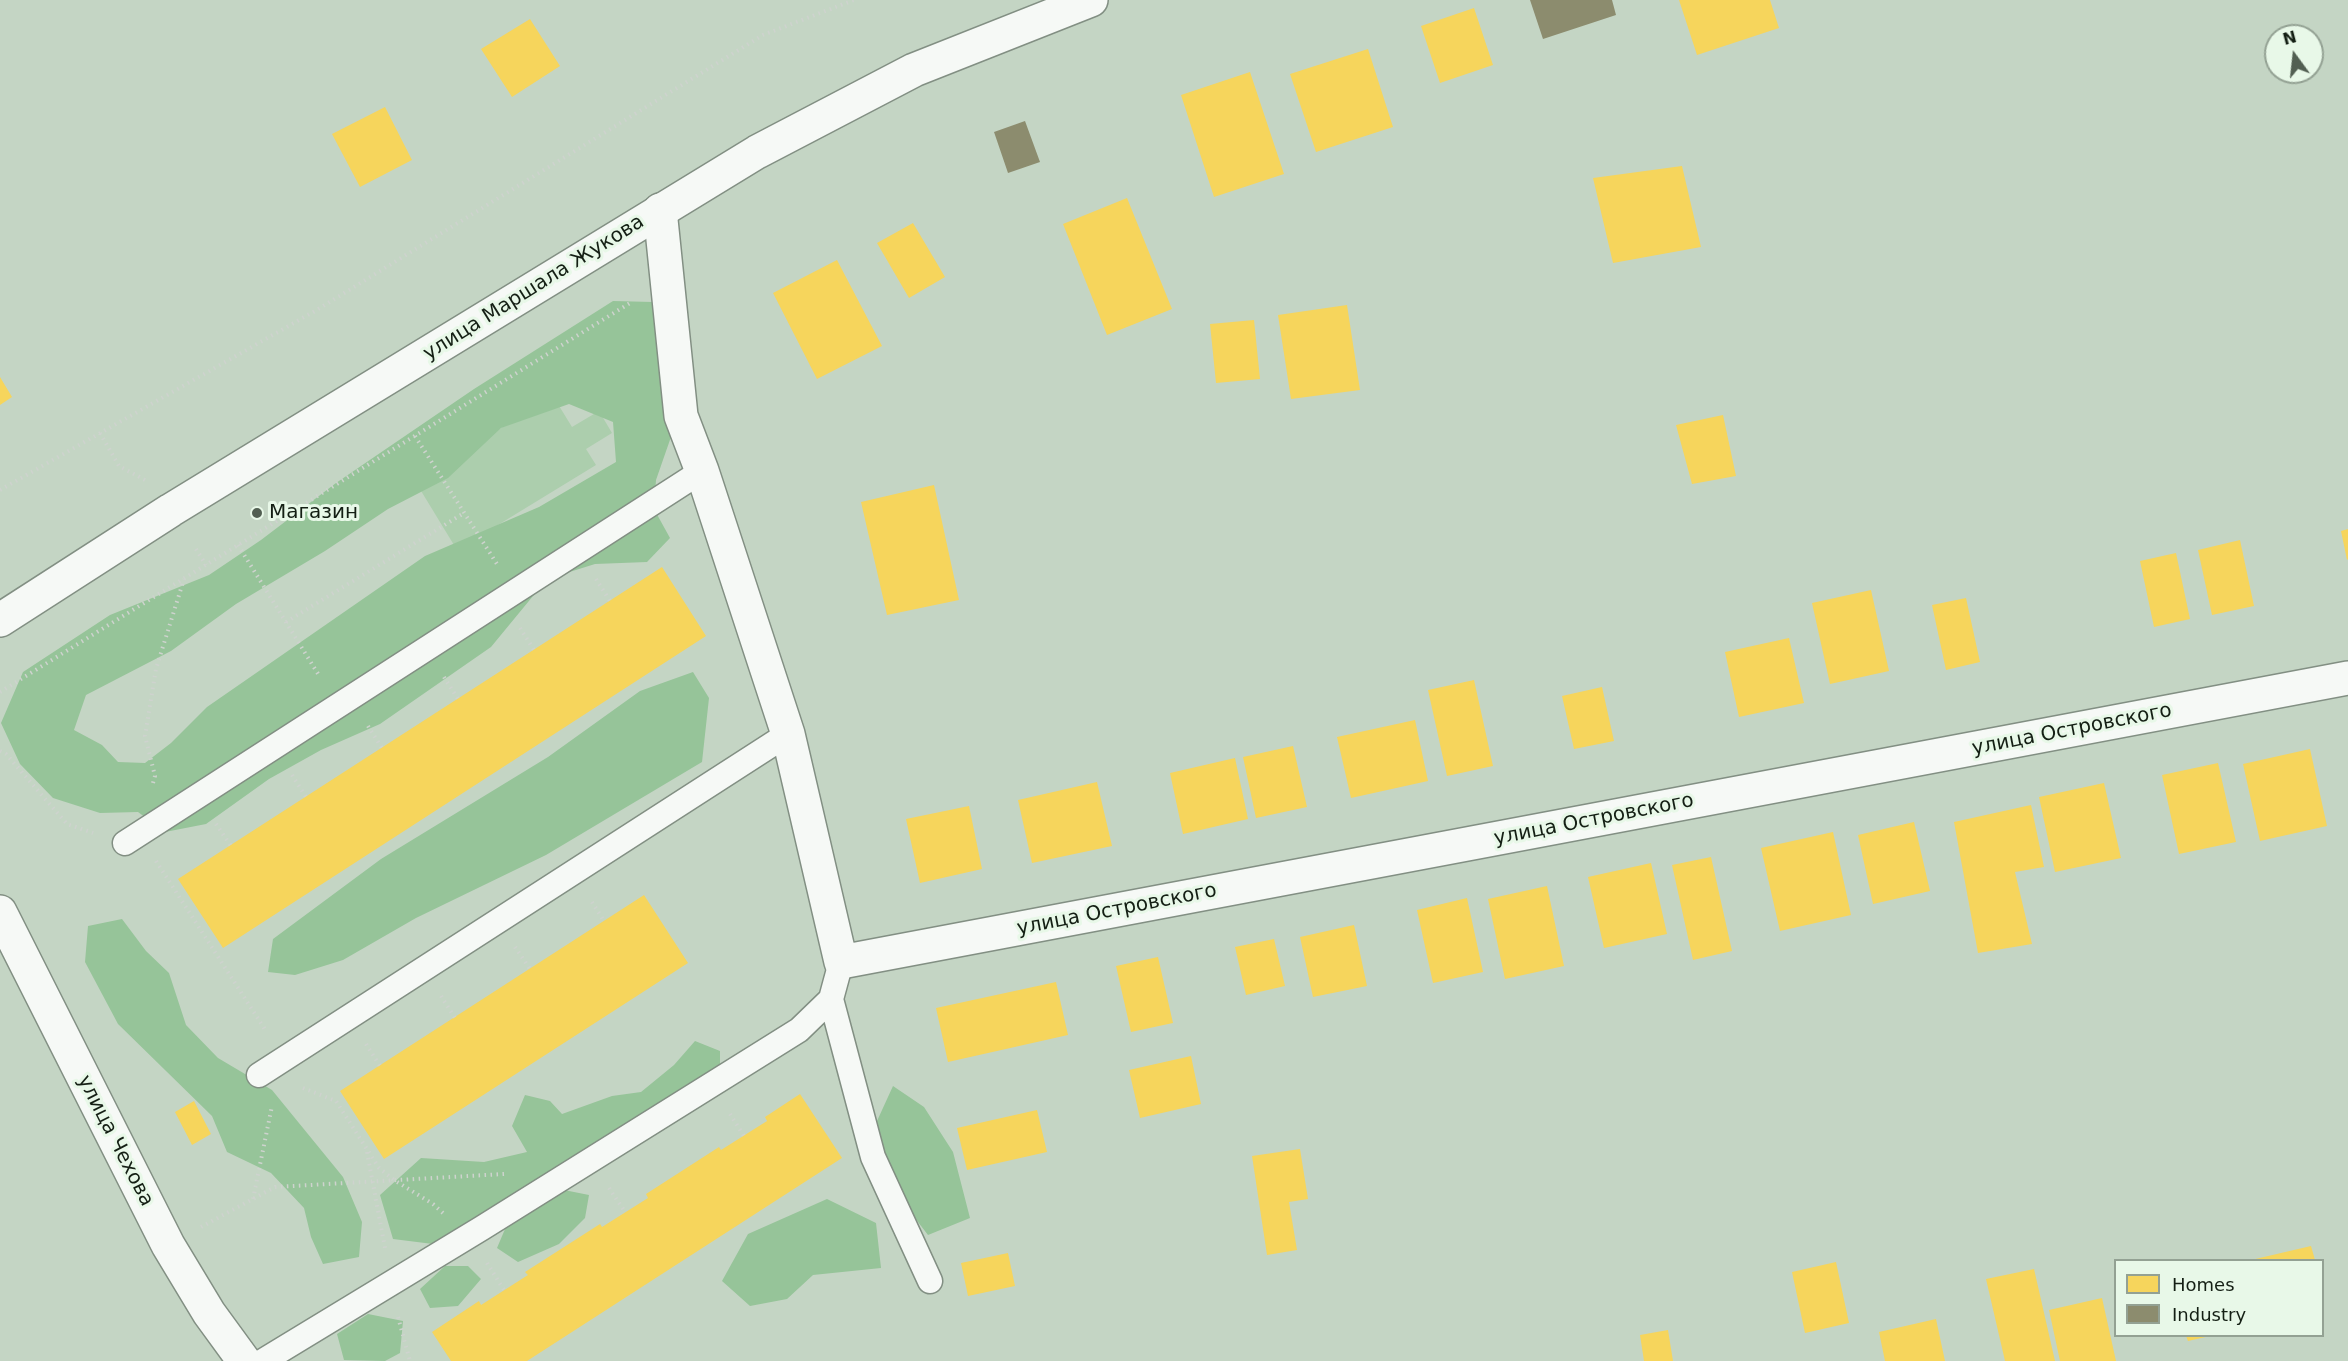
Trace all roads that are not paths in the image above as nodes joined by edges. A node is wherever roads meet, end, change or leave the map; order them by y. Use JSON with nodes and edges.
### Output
{"nodes":[{"id":1,"x":1091,"y":0,"type":"edge"},
{"id":2,"x":660,"y":210,"type":"junction"},
{"id":3,"x":702,"y":471,"type":"junction"},
{"id":4,"x":0,"y":620,"type":"edge"},
{"id":5,"x":2348,"y":678,"type":"edge"},
{"id":6,"x":788,"y":734,"type":"junction"},
{"id":7,"x":132,"y":839,"type":"road end"},
{"id":8,"x":0,"y":912,"type":"edge"},
{"id":9,"x":841,"y":962,"type":"junction"},
{"id":10,"x":831,"y":999,"type":"junction"},
{"id":11,"x":259,"y":1075,"type":"dead end"},
{"id":12,"x":930,"y":1281,"type":"dead end"},
{"id":13,"x":244,"y":1361,"type":"edge"},
{"id":14,"x":263,"y":1361,"type":"edge"}],
"edges":[{"from":1,"to":2,"type":"street","name":"улица Маршала Жукова"},
{"from":2,"to":3,"type":"street"},
{"from":2,"to":4,"type":"street","name":"улица Маршала Жукова"},
{"from":3,"to":6,"type":"street"},
{"from":3,"to":7,"type":"lane"},
{"from":5,"to":9,"type":"street","name":"улица Островского"},
{"from":6,"to":9,"type":"street"},
{"from":6,"to":11,"type":"lane"},
{"from":8,"to":13,"type":"street","name":"улица Чехова"},
{"from":9,"to":10,"type":"lane"},
{"from":10,"to":12,"type":"lane"},
{"from":10,"to":14,"type":"lane"}]}
